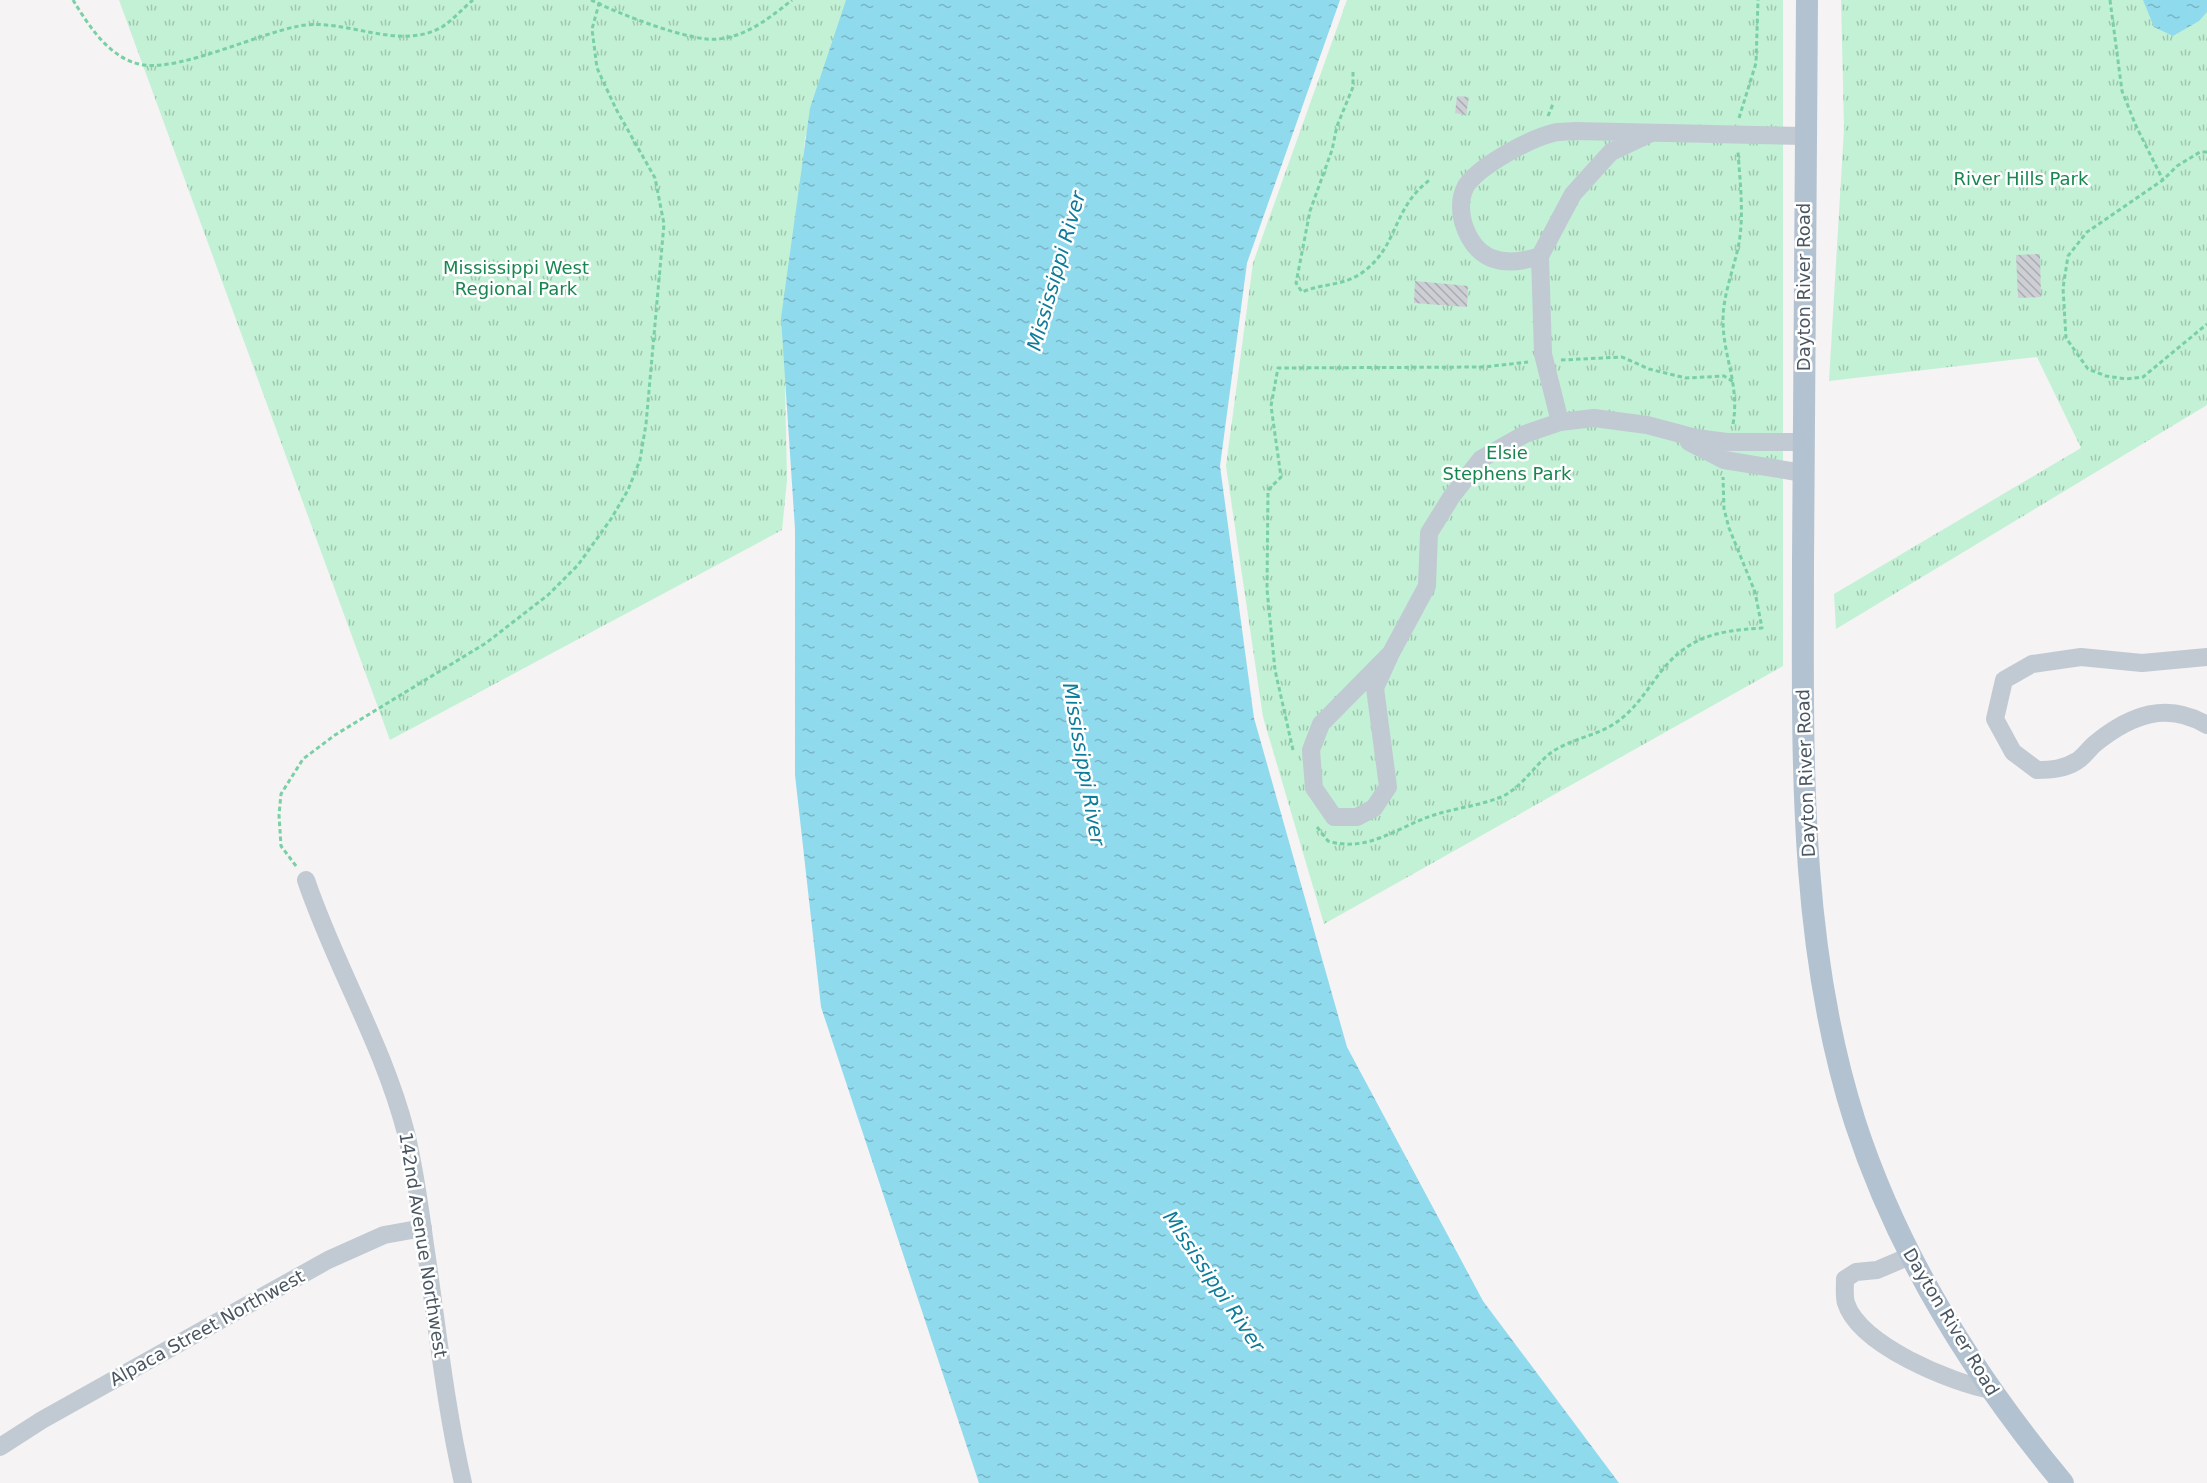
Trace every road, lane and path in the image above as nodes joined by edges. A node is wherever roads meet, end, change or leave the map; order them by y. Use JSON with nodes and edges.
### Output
{"nodes":[{"id":1,"x":73,"y":0,"type":"edge"},
{"id":2,"x":473,"y":0,"type":"edge"},
{"id":3,"x":591,"y":0,"type":"edge"},
{"id":4,"x":792,"y":0,"type":"edge"},
{"id":5,"x":1758,"y":0,"type":"edge"},
{"id":6,"x":1807,"y":0,"type":"edge"},
{"id":7,"x":2110,"y":0,"type":"edge"},
{"id":8,"x":600,"y":2,"type":"edge"},
{"id":9,"x":1353,"y":72,"type":"dead end"},
{"id":10,"x":1651,"y":133,"type":"junction"},
{"id":11,"x":1737,"y":135,"type":"junction"},
{"id":12,"x":1805,"y":136,"type":"junction"},
{"id":13,"x":2207,"y":152,"type":"edge"},
{"id":14,"x":1431,"y":179,"type":"dead end"},
{"id":15,"x":2163,"y":180,"type":"junction"},
{"id":16,"x":1540,"y":256,"type":"junction"},
{"id":17,"x":2207,"y":324,"type":"edge"},
{"id":18,"x":1560,"y":422,"type":"junction"},
{"id":19,"x":1666,"y":430,"type":"junction"},
{"id":20,"x":1727,"y":442,"type":"junction"},
{"id":21,"x":1803,"y":442,"type":"junction"},
{"id":22,"x":1724,"y":460,"type":"junction"},
{"id":23,"x":1803,"y":473,"type":"junction"},
{"id":24,"x":1762,"y":628,"type":"dead end"},
{"id":25,"x":1391,"y":653,"type":"junction"},
{"id":26,"x":2207,"y":657,"type":"edge"},
{"id":27,"x":2207,"y":725,"type":"edge"},
{"id":28,"x":306,"y":880,"type":"joint"},
{"id":29,"x":423,"y":1228,"type":"junction"},
{"id":30,"x":1910,"y":1256,"type":"junction"},
{"id":31,"x":1991,"y":1390,"type":"junction"},
{"id":32,"x":2,"y":1440,"type":"edge"},
{"id":33,"x":463,"y":1483,"type":"edge"},
{"id":34,"x":2064,"y":1483,"type":"edge"}],
"edges":[{"from":1,"to":2,"type":"path"},
{"from":3,"to":8,"type":"path"},
{"from":4,"to":8,"type":"path"},
{"from":5,"to":11,"type":"path"},
{"from":6,"to":12,"type":"main road","name":"Dayton River Road"},
{"from":7,"to":15,"type":"path"},
{"from":8,"to":28,"type":"path"},
{"from":9,"to":14,"type":"path"},
{"from":10,"to":11,"type":"street"},
{"from":10,"to":16,"type":"street"},
{"from":10,"to":16,"type":"street"},
{"from":11,"to":12,"type":"street"},
{"from":11,"to":20,"type":"path"},
{"from":12,"to":21,"type":"main road","name":"Dayton River Road"},
{"from":13,"to":15,"type":"path"},
{"from":15,"to":17,"type":"path"},
{"from":16,"to":18,"type":"street"},
{"from":18,"to":19,"type":"street"},
{"from":18,"to":25,"type":"street"},
{"from":19,"to":20,"type":"street"},
{"from":19,"to":22,"type":"street"},
{"from":20,"to":21,"type":"street"},
{"from":21,"to":23,"type":"main road","name":"Dayton River Road"},
{"from":22,"to":23,"type":"street"},
{"from":22,"to":24,"type":"path"},
{"from":23,"to":30,"type":"main road","name":"Dayton River Road"},
{"from":25,"to":25,"type":"street"},
{"from":26,"to":27,"type":"street"},
{"from":28,"to":29,"type":"street","name":"142nd Avenue Northwest"},
{"from":29,"to":32,"type":"street","name":"Alpaca Street Northwest"},
{"from":29,"to":33,"type":"street","name":"142nd Avenue Northwest"},
{"from":30,"to":31,"type":"main road","name":"Dayton River Road"},
{"from":30,"to":31,"type":"street"},
{"from":31,"to":34,"type":"main road","name":"Dayton River Road"}]}
